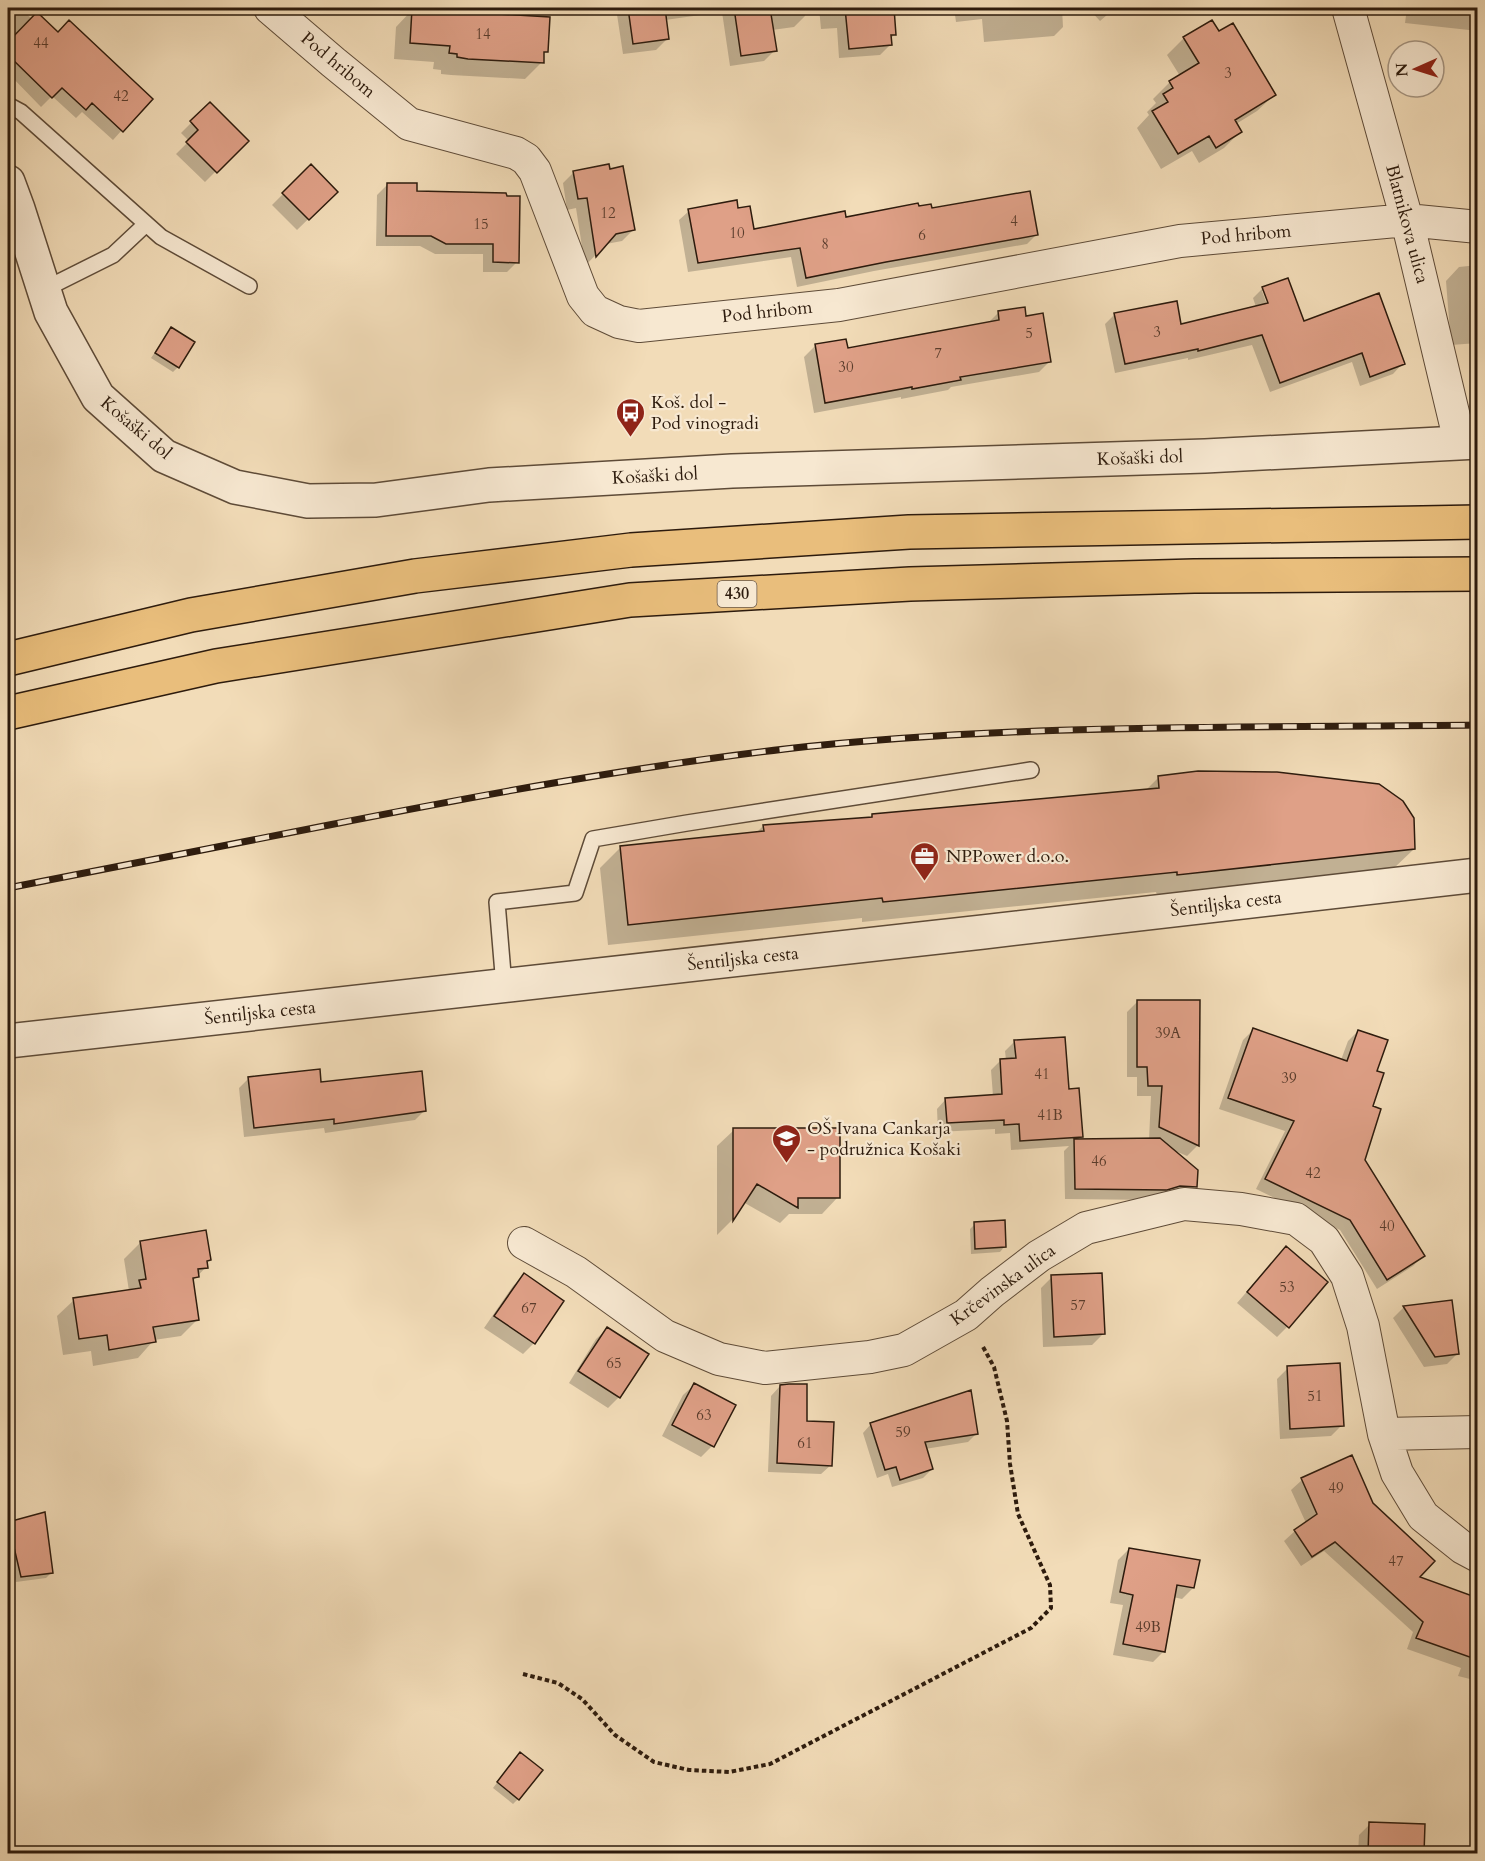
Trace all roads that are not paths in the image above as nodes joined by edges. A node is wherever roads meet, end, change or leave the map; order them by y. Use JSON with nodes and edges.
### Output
{"nodes":[{"id":1,"x":270,"y":8,"type":"edge"},
{"id":2,"x":1348,"y":8,"type":"edge"},
{"id":3,"x":8,"y":105,"type":"edge"},
{"id":4,"x":11,"y":201,"type":"edge"},
{"id":5,"x":1407,"y":220,"type":"junction"},
{"id":6,"x":146,"y":224,"type":"junction"},
{"id":7,"x":1478,"y":227,"type":"edge"},
{"id":8,"x":249,"y":286,"type":"dead end"},
{"id":9,"x":43,"y":290,"type":"junction"},
{"id":10,"x":1469,"y":442,"type":"edge"},
{"id":11,"x":1478,"y":522,"type":"edge"},
{"id":12,"x":1478,"y":574,"type":"edge"},
{"id":13,"x":8,"y":659,"type":"edge"},
{"id":14,"x":8,"y":712,"type":"edge"},
{"id":15,"x":1031,"y":770,"type":"dead end"},
{"id":16,"x":1478,"y":875,"type":"edge"},
{"id":17,"x":504,"y":986,"type":"junction"},
{"id":18,"x":8,"y":1041,"type":"edge"},
{"id":19,"x":524,"y":1243,"type":"dead end"},
{"id":20,"x":1478,"y":1432,"type":"edge"},
{"id":21,"x":1384,"y":1434,"type":"junction"},
{"id":22,"x":1478,"y":1556,"type":"edge"}],
"edges":[{"from":1,"to":5,"type":"street","name":"Pod hribom"},
{"from":2,"to":5,"type":"street","name":"Blatnikova ulica"},
{"from":3,"to":6,"type":"lane"},
{"from":4,"to":9,"type":"street","name":"Košaški dol"},
{"from":5,"to":7,"type":"street"},
{"from":5,"to":10,"type":"street","name":"Blatnikova ulica"},
{"from":6,"to":8,"type":"lane"},
{"from":6,"to":9,"type":"lane"},
{"from":9,"to":10,"type":"street","name":"Košaški dol"},
{"from":11,"to":13,"type":"highway"},
{"from":12,"to":14,"type":"highway","number":"430"},
{"from":15,"to":17,"type":"lane"},
{"from":16,"to":17,"type":"street","name":"Šentiljska cesta"},
{"from":17,"to":18,"type":"street","name":"Šentiljska cesta"},
{"from":19,"to":21,"type":"street","name":"Krčevinska ulica"},
{"from":20,"to":21,"type":"street"},
{"from":21,"to":22,"type":"street","name":"Krčevinska ulica"}]}
